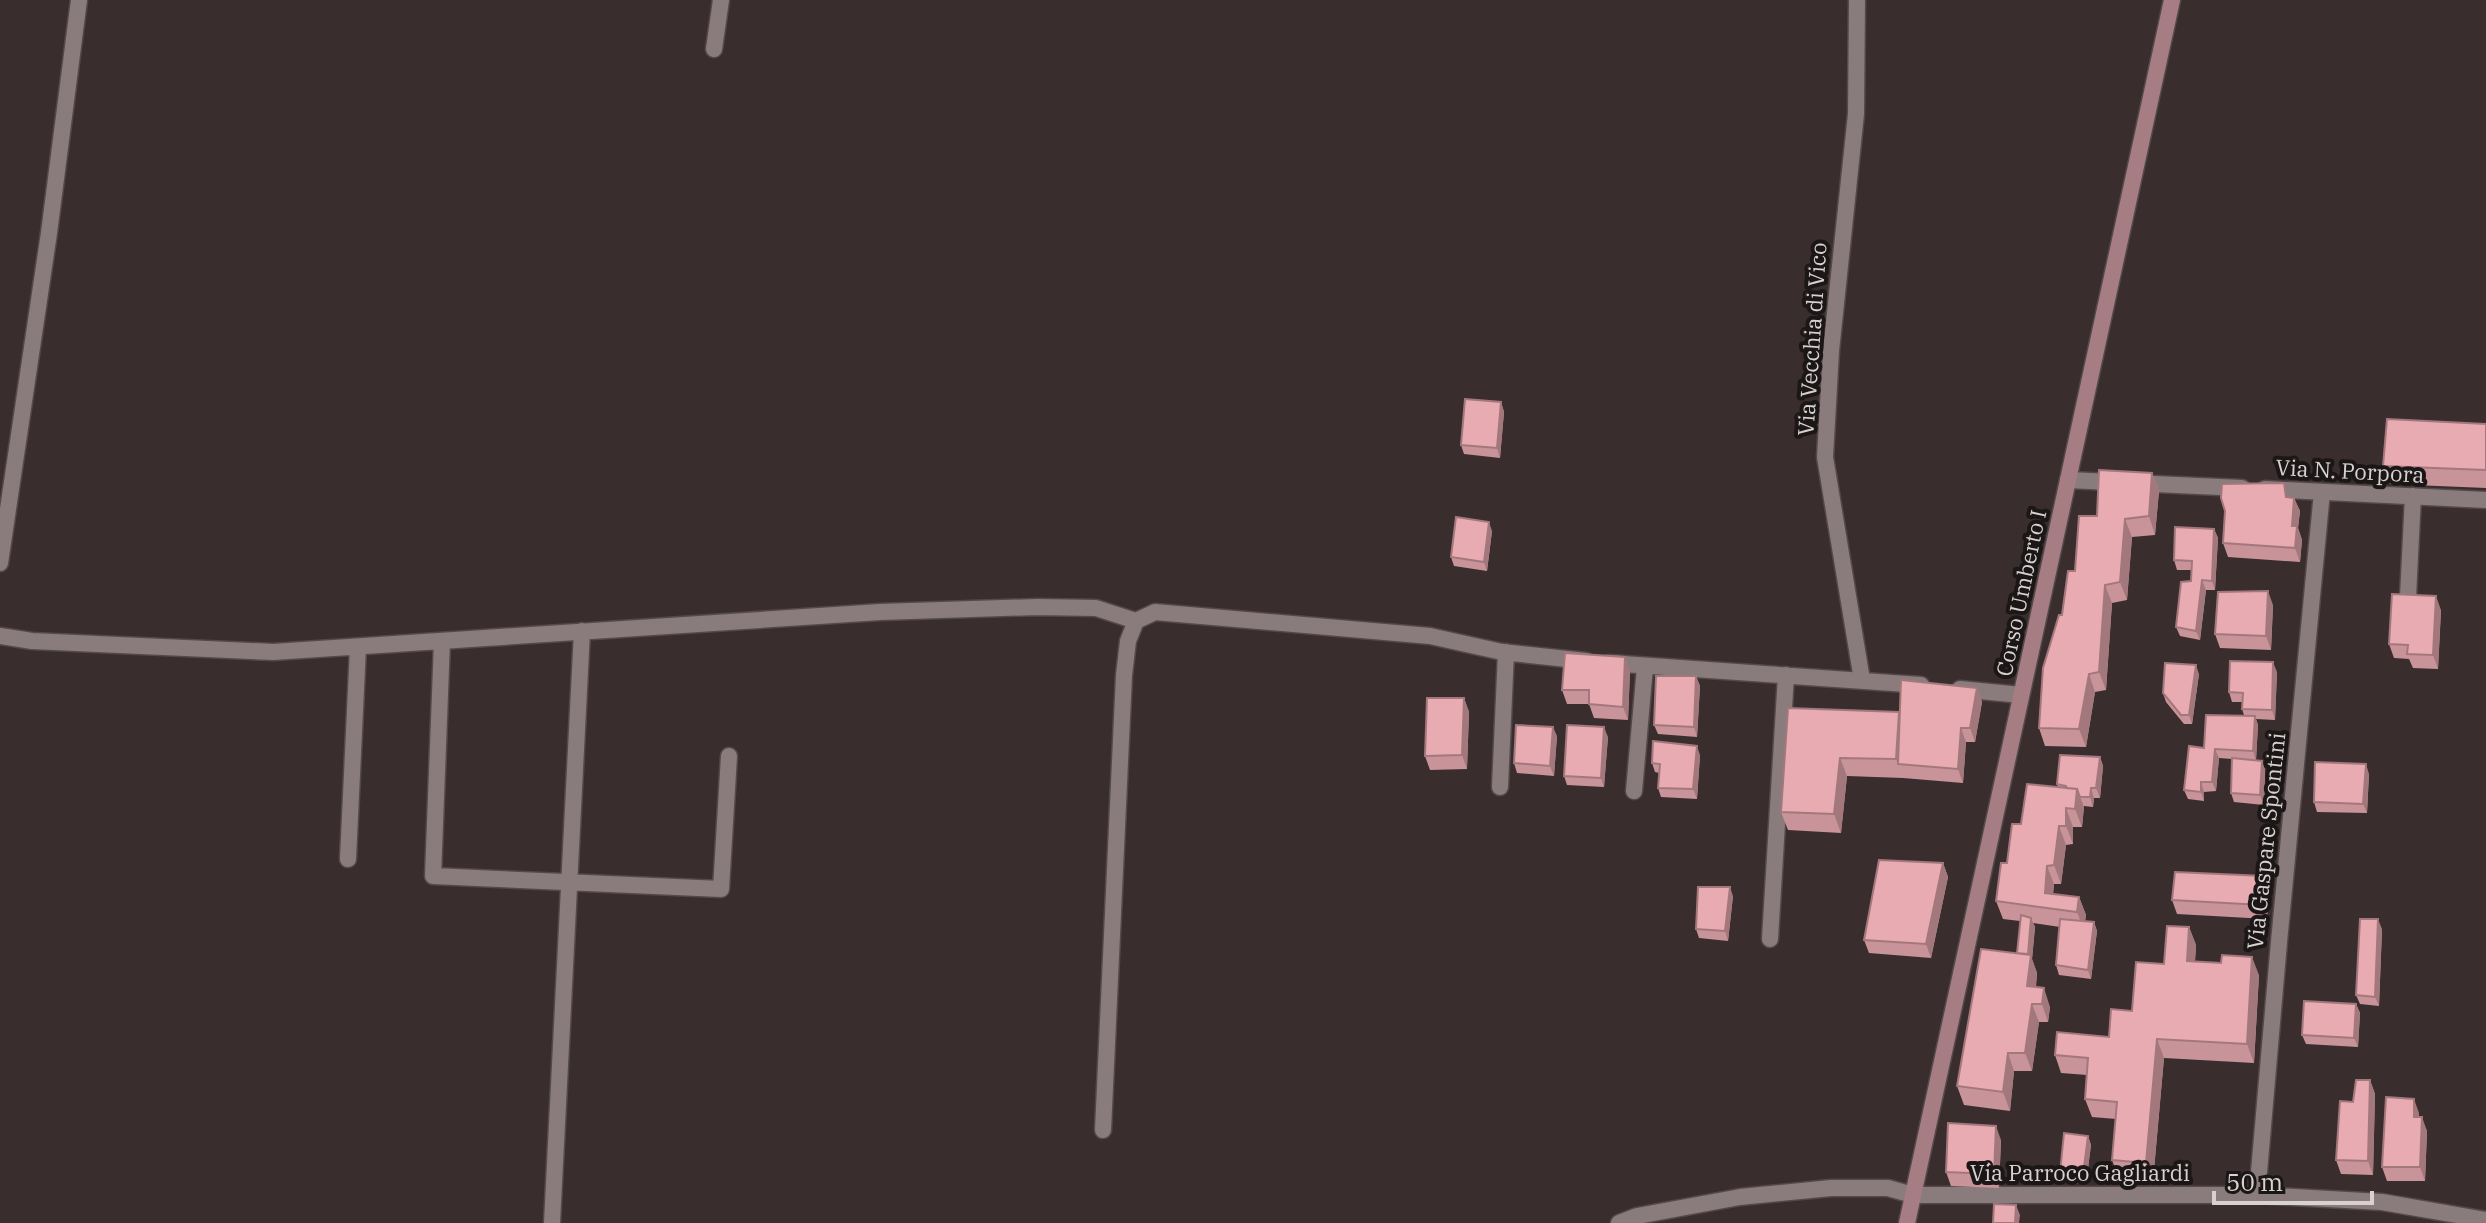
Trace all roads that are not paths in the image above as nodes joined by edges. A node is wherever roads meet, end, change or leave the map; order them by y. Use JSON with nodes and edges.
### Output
{"nodes":[{"id":1,"x":79,"y":0,"type":"edge"},
{"id":2,"x":721,"y":0,"type":"edge"},
{"id":3,"x":1857,"y":0,"type":"edge"},
{"id":4,"x":2172,"y":0,"type":"edge"},
{"id":5,"x":714,"y":49,"type":"dead end"},
{"id":6,"x":2068,"y":480,"type":"junction"},
{"id":7,"x":2322,"y":492,"type":"junction"},
{"id":8,"x":2413,"y":496,"type":"junction"},
{"id":9,"x":2486,"y":500,"type":"edge"},
{"id":10,"x":0,"y":563,"type":"edge"},
{"id":11,"x":2408,"y":597,"type":"edge"},
{"id":12,"x":1136,"y":621,"type":"junction"},
{"id":13,"x":582,"y":631,"type":"junction"},
{"id":14,"x":0,"y":636,"type":"edge"},
{"id":15,"x":442,"y":642,"type":"junction"},
{"id":16,"x":358,"y":647,"type":"junction"},
{"id":17,"x":1506,"y":652,"type":"junction"},
{"id":18,"x":1645,"y":667,"type":"junction"},
{"id":19,"x":1786,"y":675,"type":"junction"},
{"id":20,"x":1862,"y":680,"type":"junction"},
{"id":21,"x":2021,"y":695,"type":"junction"},
{"id":22,"x":729,"y":756,"type":"dead end"},
{"id":23,"x":1500,"y":787,"type":"dead end"},
{"id":24,"x":1634,"y":791,"type":"dead end"},
{"id":25,"x":348,"y":859,"type":"dead end"},
{"id":26,"x":569,"y":882,"type":"junction"},
{"id":27,"x":1770,"y":939,"type":"dead end"},
{"id":28,"x":1103,"y":1130,"type":"dead end"},
{"id":29,"x":1913,"y":1195,"type":"junction"},
{"id":30,"x":2257,"y":1195,"type":"junction"},
{"id":31,"x":2486,"y":1220,"type":"edge"},
{"id":32,"x":552,"y":1223,"type":"edge"},
{"id":33,"x":1619,"y":1223,"type":"edge"},
{"id":34,"x":1907,"y":1223,"type":"edge"}],
"edges":[{"from":1,"to":10,"type":"street"},
{"from":2,"to":5,"type":"street"},
{"from":3,"to":20,"type":"street","name":"Via Vecchia di Vico"},
{"from":4,"to":6,"type":"main road","name":"Corso Umberto I"},
{"from":6,"to":7,"type":"street","name":"Via N. Porpora"},
{"from":6,"to":21,"type":"main road","name":"Corso Umberto I"},
{"from":7,"to":8,"type":"street","name":"Via N. Porpora"},
{"from":7,"to":30,"type":"street","name":"Via Gaspare Spontini"},
{"from":8,"to":9,"type":"street","name":"Via N. Porpora"},
{"from":8,"to":11,"type":"street"},
{"from":12,"to":13,"type":"street"},
{"from":12,"to":17,"type":"street"},
{"from":12,"to":28,"type":"street"},
{"from":13,"to":15,"type":"street"},
{"from":13,"to":26,"type":"street"},
{"from":14,"to":16,"type":"street"},
{"from":15,"to":16,"type":"street"},
{"from":15,"to":26,"type":"street"},
{"from":16,"to":25,"type":"street"},
{"from":17,"to":18,"type":"street"},
{"from":17,"to":23,"type":"street"},
{"from":18,"to":19,"type":"street"},
{"from":18,"to":24,"type":"street"},
{"from":19,"to":20,"type":"street"},
{"from":19,"to":27,"type":"street"},
{"from":20,"to":21,"type":"street"},
{"from":21,"to":29,"type":"main road","name":"Corso Umberto I"},
{"from":22,"to":26,"type":"street"},
{"from":26,"to":32,"type":"street"},
{"from":29,"to":30,"type":"street","name":"Via Parroco Gagliardi"},
{"from":29,"to":33,"type":"street","name":"Via Parroco Gagliardi"},
{"from":29,"to":34,"type":"main road","name":"Corso Umberto I"},
{"from":30,"to":31,"type":"street","name":"Via Parroco Gagliardi"}]}
